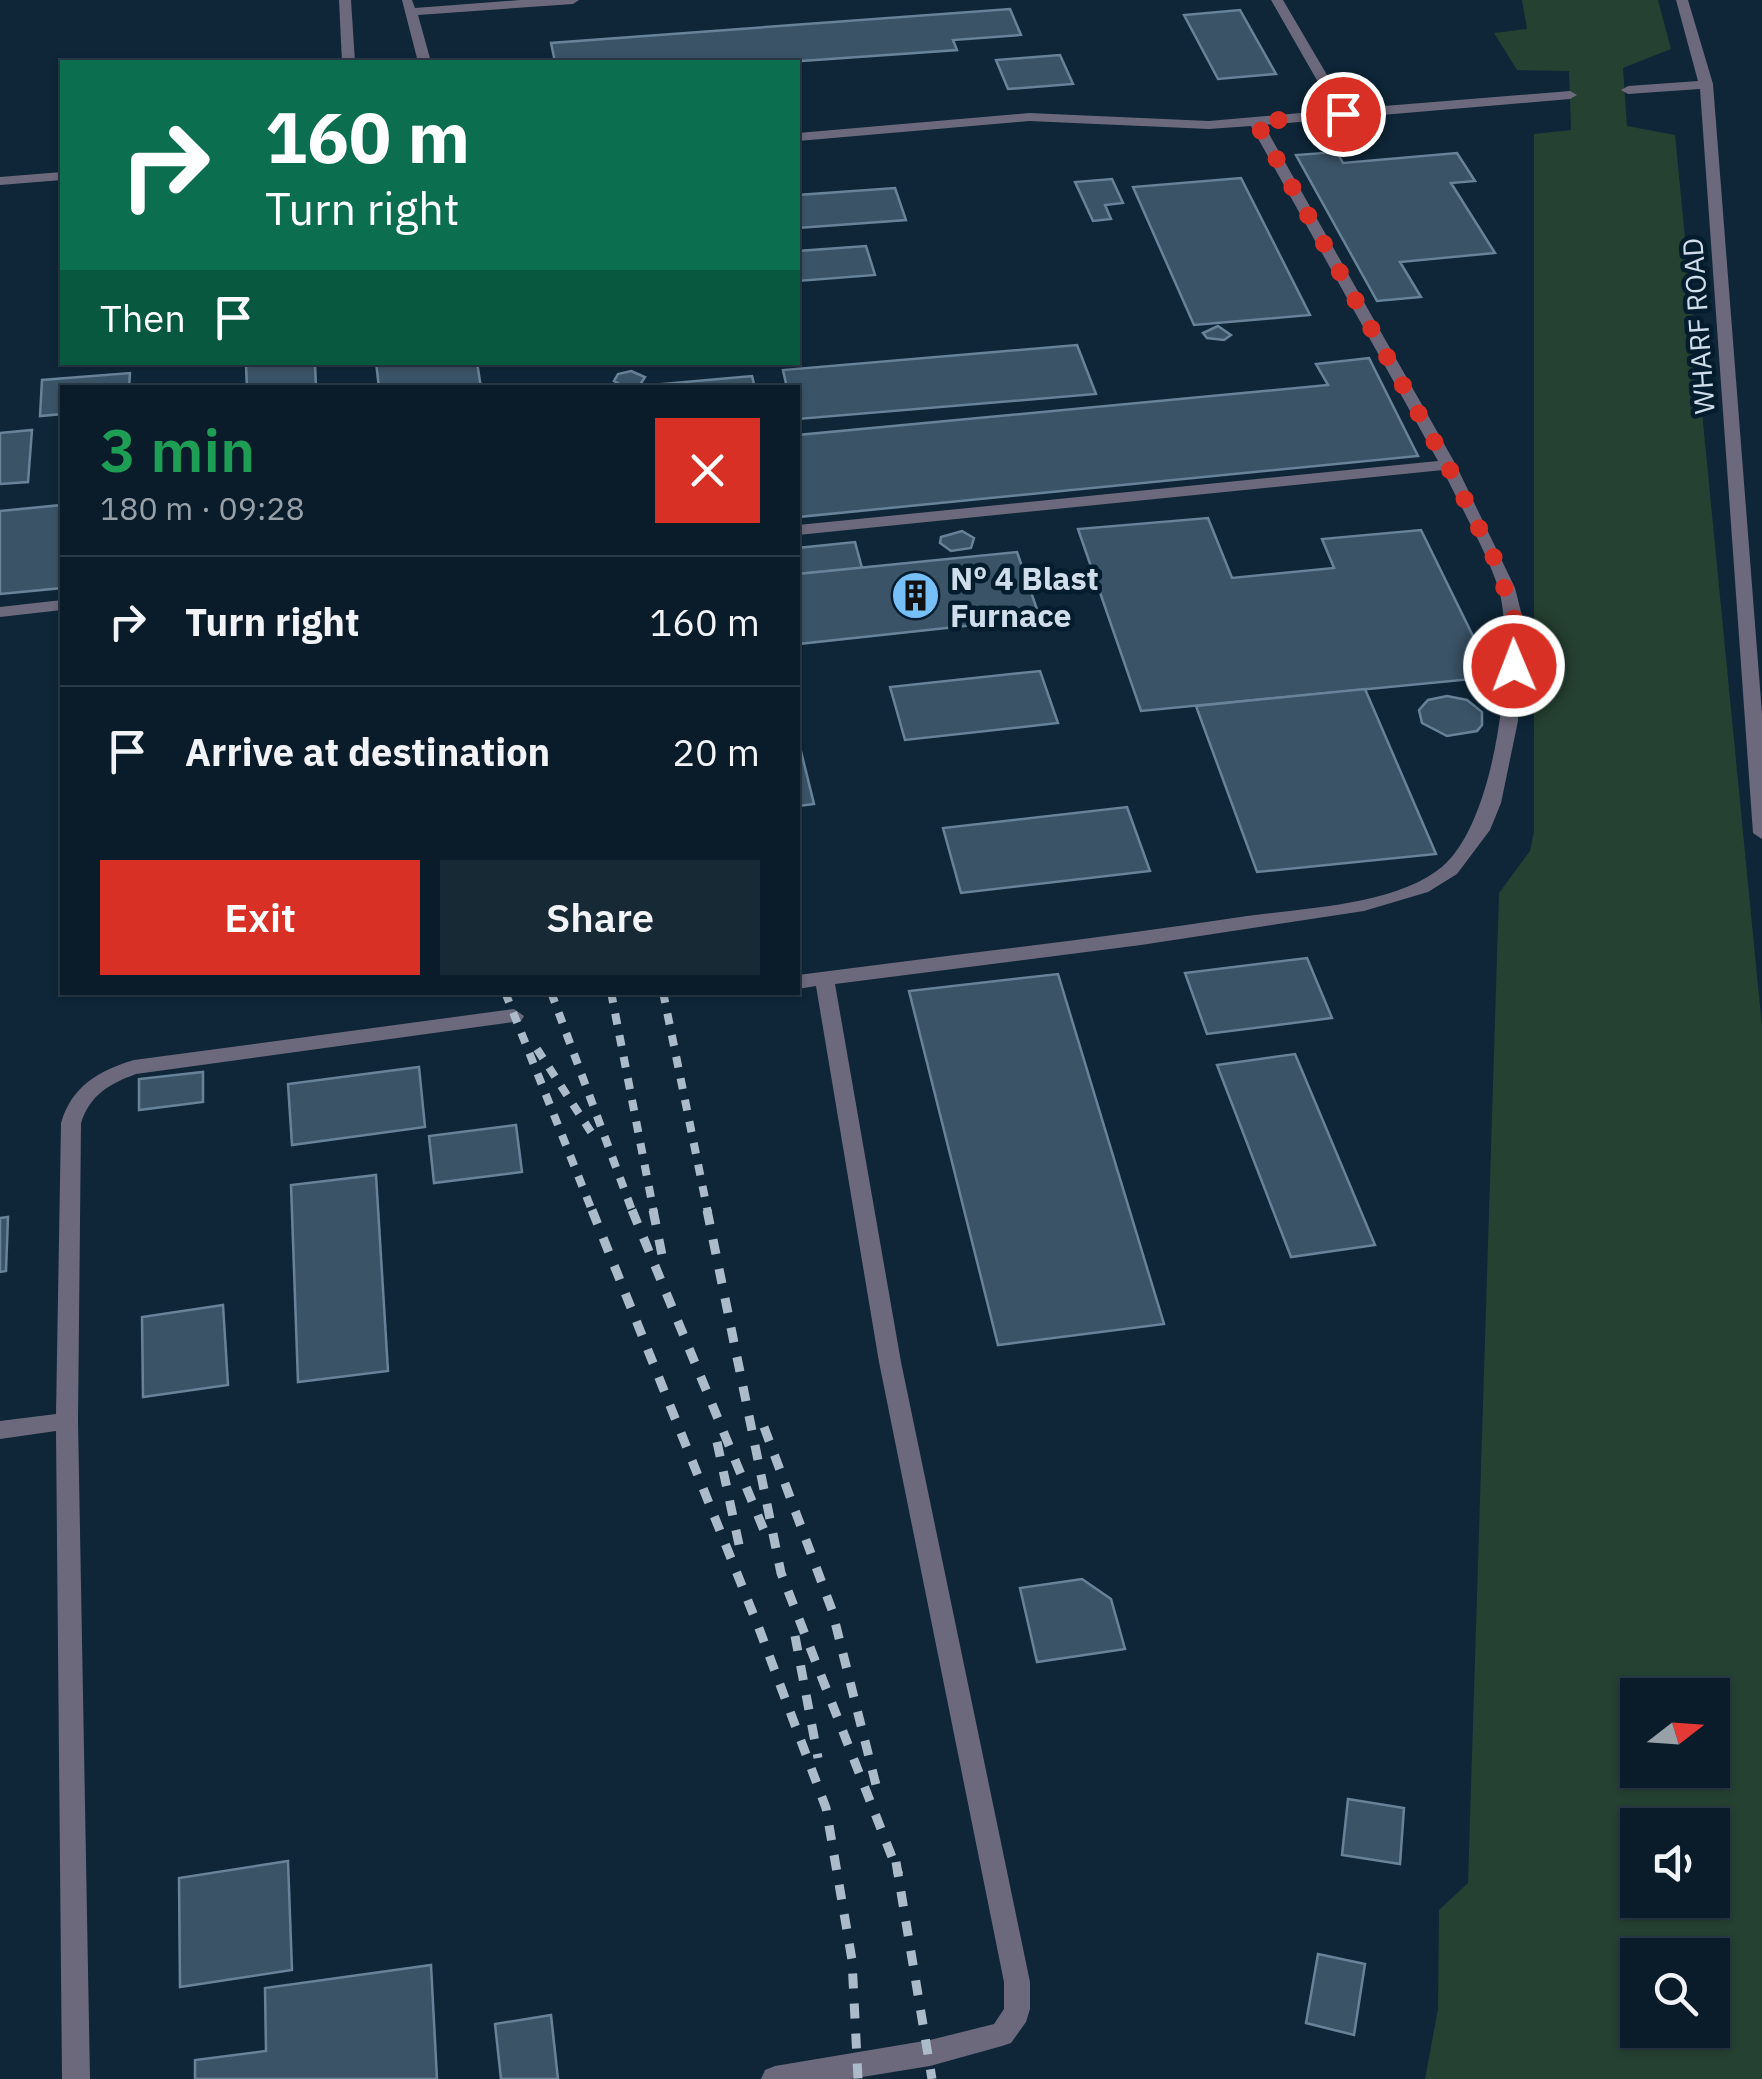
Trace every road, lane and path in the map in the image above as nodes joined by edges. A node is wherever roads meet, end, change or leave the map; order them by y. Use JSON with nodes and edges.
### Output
{"nodes":[{"id":1,"x":345,"y":0,"type":"edge"},
{"id":2,"x":572,"y":0,"type":"edge"},
{"id":3,"x":1276,"y":0,"type":"edge"},
{"id":4,"x":1682,"y":0,"type":"edge"},
{"id":5,"x":408,"y":6,"type":"edge"},
{"id":6,"x":349,"y":60,"type":"edge"},
{"id":7,"x":424,"y":60,"type":"edge"},
{"id":8,"x":1706,"y":84,"type":"junction"},
{"id":9,"x":1628,"y":90,"type":"dead end"},
{"id":10,"x":1570,"y":95,"type":"dead end"},
{"id":11,"x":1343,"y":114,"type":"junction"},
{"id":12,"x":1256,"y":122,"type":"junction"},
{"id":13,"x":800,"y":137,"type":"edge"},
{"id":14,"x":60,"y":176,"type":"edge"},
{"id":15,"x":0,"y":180,"type":"edge"},
{"id":16,"x":1448,"y":466,"type":"junction"},
{"id":17,"x":800,"y":530,"type":"edge"},
{"id":18,"x":60,"y":606,"type":"edge"},
{"id":19,"x":0,"y":612,"type":"edge"},
{"id":20,"x":1754,"y":651,"type":"edge"},
{"id":21,"x":1762,"y":833,"type":"edge"},
{"id":22,"x":824,"y":978,"type":"junction"},
{"id":23,"x":800,"y":982,"type":"edge"},
{"id":24,"x":514,"y":1016,"type":"dead end"},
{"id":25,"x":67,"y":1421,"type":"junction"},
{"id":26,"x":0,"y":1430,"type":"edge"},
{"id":27,"x":76,"y":2079,"type":"edge"},
{"id":28,"x":775,"y":2079,"type":"edge"}],
"edges":[{"from":1,"to":6,"type":"lane"},
{"from":2,"to":5,"type":"lane"},
{"from":3,"to":11,"type":"lane"},
{"from":4,"to":8,"type":"lane","name":"WHARF ROAD"},
{"from":5,"to":7,"type":"lane"},
{"from":8,"to":9,"type":"lane"},
{"from":8,"to":20,"type":"lane","name":"WHARF ROAD"},
{"from":10,"to":11,"type":"lane"},
{"from":11,"to":12,"type":"lane"},
{"from":12,"to":13,"type":"lane"},
{"from":12,"to":16,"type":"lane"},
{"from":14,"to":15,"type":"lane"},
{"from":16,"to":17,"type":"lane"},
{"from":16,"to":22,"type":"lane"},
{"from":18,"to":19,"type":"lane"},
{"from":20,"to":21,"type":"lane","name":"WHARF ROAD"},
{"from":22,"to":23,"type":"lane"},
{"from":22,"to":28,"type":"lane"},
{"from":24,"to":25,"type":"lane"},
{"from":25,"to":26,"type":"lane"},
{"from":25,"to":27,"type":"lane"}]}
